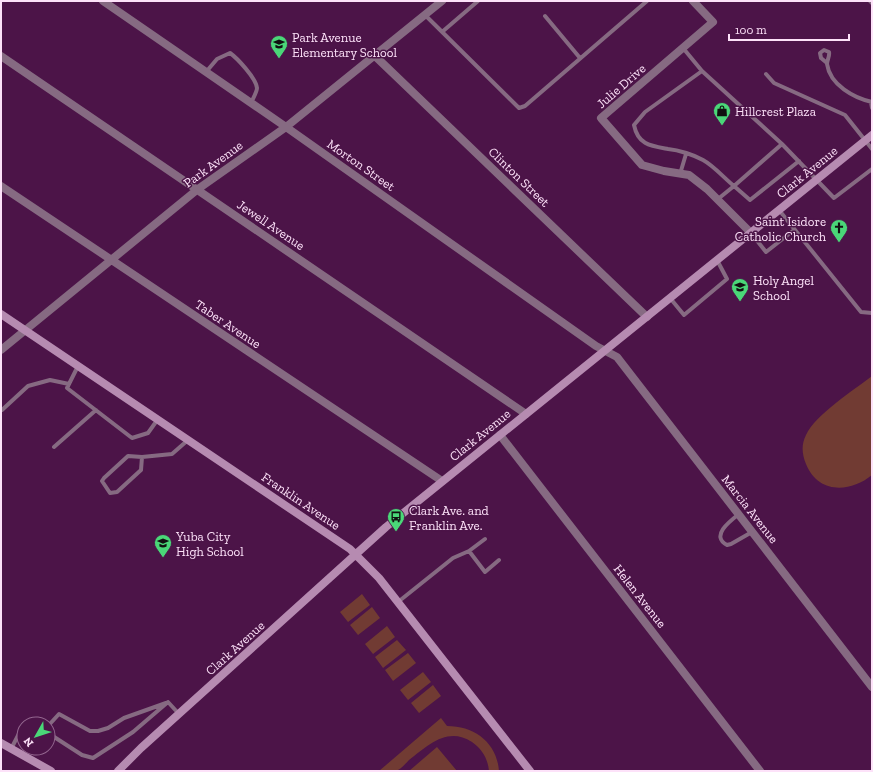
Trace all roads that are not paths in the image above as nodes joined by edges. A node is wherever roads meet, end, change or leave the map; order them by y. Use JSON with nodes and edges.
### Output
{"nodes":[{"id":1,"x":442,"y":1,"type":"edge"},
{"id":2,"x":478,"y":1,"type":"edge"},
{"id":3,"x":647,"y":1,"type":"edge"},
{"id":4,"x":693,"y":1,"type":"edge"},
{"id":5,"x":108,"y":2,"type":"edge"},
{"id":6,"x":425,"y":14,"type":"junction"},
{"id":7,"x":545,"y":16,"type":"dead end"},
{"id":8,"x":442,"y":32,"type":"junction"},
{"id":9,"x":683,"y":48,"type":"junction"},
{"id":10,"x":374,"y":55,"type":"junction"},
{"id":11,"x":1,"y":56,"type":"edge"},
{"id":12,"x":580,"y":58,"type":"junction"},
{"id":13,"x":827,"y":63,"type":"dead end"},
{"id":14,"x":702,"y":71,"type":"junction"},
{"id":15,"x":206,"y":72,"type":"junction"},
{"id":16,"x":766,"y":74,"type":"dead end"},
{"id":17,"x":871,"y":102,"type":"edge"},
{"id":18,"x":251,"y":103,"type":"junction"},
{"id":19,"x":872,"y":108,"type":"edge"},
{"id":20,"x":286,"y":126,"type":"junction"},
{"id":21,"x":869,"y":138,"type":"edge"},
{"id":22,"x":782,"y":144,"type":"junction"},
{"id":23,"x":872,"y":149,"type":"edge"},
{"id":24,"x":686,"y":154,"type":"junction"},
{"id":25,"x":799,"y":161,"type":"junction"},
{"id":26,"x":872,"y":169,"type":"edge"},
{"id":27,"x":680,"y":174,"type":"junction"},
{"id":28,"x":817,"y":179,"type":"junction"},
{"id":29,"x":1,"y":186,"type":"edge"},
{"id":30,"x":734,"y":186,"type":"junction"},
{"id":31,"x":198,"y":189,"type":"junction"},
{"id":32,"x":718,"y":199,"type":"junction"},
{"id":33,"x":779,"y":210,"type":"junction"},
{"id":34,"x":794,"y":230,"type":"junction"},
{"id":35,"x":751,"y":233,"type":"junction"},
{"id":36,"x":111,"y":259,"type":"junction"},
{"id":37,"x":717,"y":260,"type":"junction"},
{"id":38,"x":670,"y":298,"type":"junction"},
{"id":39,"x":872,"y":313,"type":"edge"},
{"id":40,"x":1,"y":314,"type":"edge"},
{"id":41,"x":647,"y":316,"type":"junction"},
{"id":42,"x":25,"y":330,"type":"junction"},
{"id":43,"x":1,"y":350,"type":"edge"},
{"id":44,"x":605,"y":351,"type":"junction"},
{"id":45,"x":79,"y":366,"type":"junction"},
{"id":46,"x":69,"y":384,"type":"junction"},
{"id":47,"x":2,"y":410,"type":"dead end"},
{"id":48,"x":96,"y":410,"type":"junction"},
{"id":49,"x":526,"y":414,"type":"junction"},
{"id":50,"x":158,"y":419,"type":"junction"},
{"id":51,"x":500,"y":435,"type":"junction"},
{"id":52,"x":188,"y":439,"type":"junction"},
{"id":53,"x":54,"y":447,"type":"dead end"},
{"id":54,"x":142,"y":457,"type":"junction"},
{"id":55,"x":442,"y":482,"type":"junction"},
{"id":56,"x":739,"y":514,"type":"junction"},
{"id":57,"x":752,"y":532,"type":"junction"},
{"id":58,"x":485,"y":539,"type":"dead end"},
{"id":59,"x":469,"y":551,"type":"junction"},
{"id":60,"x":356,"y":554,"type":"junction"},
{"id":61,"x":500,"y":560,"type":"dead end"},
{"id":62,"x":397,"y":602,"type":"junction"},
{"id":63,"x":872,"y":687,"type":"edge"},
{"id":64,"x":168,"y":702,"type":"junction"},
{"id":65,"x":179,"y":714,"type":"junction"},
{"id":66,"x":56,"y":717,"type":"edge"},
{"id":67,"x":56,"y":738,"type":"edge"},
{"id":68,"x":16,"y":739,"type":"edge"},
{"id":69,"x":1,"y":743,"type":"edge"},
{"id":70,"x":11,"y":749,"type":"junction"},
{"id":71,"x":51,"y":771,"type":"edge"},
{"id":72,"x":118,"y":771,"type":"edge"},
{"id":73,"x":530,"y":771,"type":"edge"},
{"id":74,"x":760,"y":771,"type":"edge"}],
"edges":[{"from":1,"to":6,"type":"street","name":"Park Avenue"},
{"from":2,"to":8,"type":"lane"},
{"from":3,"to":12,"type":"lane"},
{"from":4,"to":9,"type":"street","name":"Julie Drive"},
{"from":5,"to":15,"type":"street","name":"Morton Street"},
{"from":6,"to":8,"type":"lane"},
{"from":6,"to":10,"type":"street","name":"Park Avenue"},
{"from":7,"to":12,"type":"lane"},
{"from":8,"to":12,"type":"lane"},
{"from":9,"to":14,"type":"lane"},
{"from":9,"to":27,"type":"street","name":"Julie Drive"},
{"from":10,"to":20,"type":"street","name":"Park Avenue"},
{"from":10,"to":41,"type":"street","name":"Clinton Street"},
{"from":11,"to":31,"type":"street","name":"Jewell Avenue"},
{"from":13,"to":17,"type":"lane"},
{"from":14,"to":22,"type":"lane"},
{"from":14,"to":24,"type":"lane"},
{"from":15,"to":18,"type":"street","name":"Morton Street"},
{"from":15,"to":18,"type":"lane"},
{"from":16,"to":21,"type":"lane"},
{"from":17,"to":19,"type":"lane"},
{"from":18,"to":20,"type":"street","name":"Morton Street"},
{"from":20,"to":31,"type":"street","name":"Park Avenue"},
{"from":20,"to":44,"type":"street","name":"Morton Street"},
{"from":21,"to":23,"type":"lane"},
{"from":21,"to":28,"type":"street","name":"Clark Avenue"},
{"from":22,"to":25,"type":"lane"},
{"from":22,"to":30,"type":"lane"},
{"from":24,"to":27,"type":"lane"},
{"from":24,"to":30,"type":"lane"},
{"from":25,"to":28,"type":"lane"},
{"from":25,"to":30,"type":"lane"},
{"from":26,"to":28,"type":"lane"},
{"from":27,"to":32,"type":"street","name":"Julie Drive"},
{"from":28,"to":33,"type":"street","name":"Clark Avenue"},
{"from":29,"to":36,"type":"street","name":"Taber Avenue"},
{"from":30,"to":32,"type":"lane"},
{"from":31,"to":36,"type":"street","name":"Park Avenue"},
{"from":31,"to":49,"type":"street","name":"Jewell Avenue"},
{"from":32,"to":35,"type":"street","name":"Julie Drive"},
{"from":33,"to":34,"type":"lane"},
{"from":33,"to":35,"type":"street","name":"Clark Avenue"},
{"from":34,"to":35,"type":"lane"},
{"from":34,"to":39,"type":"lane"},
{"from":35,"to":37,"type":"street","name":"Clark Avenue"},
{"from":36,"to":42,"type":"street","name":"Park Avenue"},
{"from":36,"to":55,"type":"street","name":"Taber Avenue"},
{"from":37,"to":38,"type":"street","name":"Clark Avenue"},
{"from":37,"to":38,"type":"lane"},
{"from":38,"to":41,"type":"street","name":"Clark Avenue"},
{"from":40,"to":42,"type":"street","name":"Franklin Avenue"},
{"from":41,"to":44,"type":"street","name":"Clark Avenue"},
{"from":42,"to":43,"type":"street","name":"Park Avenue"},
{"from":42,"to":45,"type":"street","name":"Franklin Avenue"},
{"from":44,"to":49,"type":"street","name":"Clark Avenue"},
{"from":44,"to":56,"type":"street","name":"Marcia Avenue"},
{"from":45,"to":46,"type":"lane"},
{"from":45,"to":50,"type":"street","name":"Franklin Avenue"},
{"from":46,"to":47,"type":"lane"},
{"from":46,"to":48,"type":"lane"},
{"from":48,"to":50,"type":"lane"},
{"from":48,"to":53,"type":"lane"},
{"from":49,"to":51,"type":"street","name":"Clark Avenue"},
{"from":50,"to":52,"type":"street","name":"Franklin Avenue"},
{"from":51,"to":55,"type":"street","name":"Clark Avenue"},
{"from":51,"to":74,"type":"street","name":"Helen Avenue"},
{"from":52,"to":54,"type":"lane"},
{"from":52,"to":60,"type":"street","name":"Franklin Avenue"},
{"from":54,"to":54,"type":"lane"},
{"from":55,"to":60,"type":"street","name":"Clark Avenue"},
{"from":56,"to":57,"type":"street","name":"Marcia Avenue"},
{"from":56,"to":57,"type":"lane"},
{"from":57,"to":63,"type":"street","name":"Marcia Avenue"},
{"from":58,"to":59,"type":"lane"},
{"from":59,"to":61,"type":"lane"},
{"from":59,"to":62,"type":"lane"},
{"from":60,"to":62,"type":"street","name":"Franklin Avenue"},
{"from":60,"to":65,"type":"street","name":"Clark Avenue"},
{"from":62,"to":73,"type":"street","name":"Franklin Avenue"},
{"from":64,"to":65,"type":"lane"},
{"from":64,"to":66,"type":"lane"},
{"from":64,"to":67,"type":"lane"},
{"from":65,"to":72,"type":"street","name":"Clark Avenue"},
{"from":68,"to":70,"type":"lane"},
{"from":69,"to":70,"type":"street"},
{"from":70,"to":71,"type":"street"}]}
